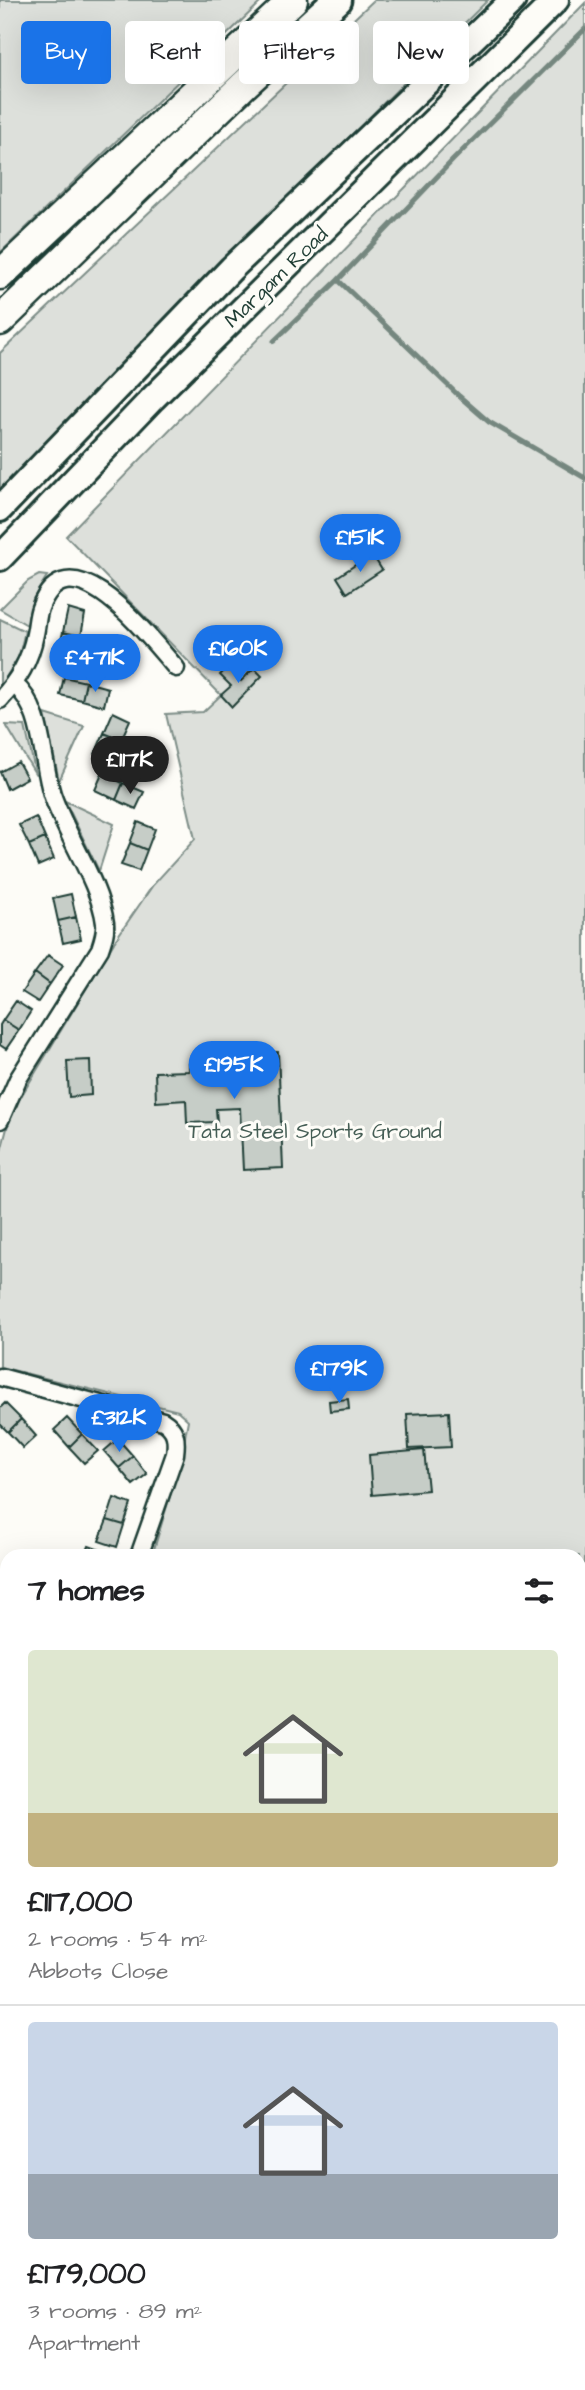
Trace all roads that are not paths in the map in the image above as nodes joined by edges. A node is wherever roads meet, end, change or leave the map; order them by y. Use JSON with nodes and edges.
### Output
{"nodes":[{"id":1,"x":293,"y":0,"type":"edge"},
{"id":2,"x":337,"y":0,"type":"edge"},
{"id":3,"x":513,"y":0,"type":"edge"},
{"id":4,"x":556,"y":0,"type":"edge"},
{"id":5,"x":0,"y":275,"type":"edge"},
{"id":6,"x":0,"y":321,"type":"edge"},
{"id":7,"x":0,"y":509,"type":"edge"},
{"id":8,"x":0,"y":558,"type":"edge"},
{"id":9,"x":176,"y":668,"type":"dead end"},
{"id":10,"x":14,"y":684,"type":"junction"},
{"id":11,"x":0,"y":700,"type":"edge"},
{"id":12,"x":0,"y":1120,"type":"edge"},
{"id":13,"x":0,"y":1377,"type":"edge"},
{"id":14,"x":141,"y":1549,"type":"edge"}],
"edges":[{"from":1,"to":5,"type":"highway"},
{"from":2,"to":6,"type":"highway"},
{"from":3,"to":7,"type":"main road","name":"Margam Road"},
{"from":4,"to":8,"type":"main road","name":"Margam Road"},
{"from":9,"to":10,"type":"street"},
{"from":10,"to":11,"type":"street"},
{"from":10,"to":12,"type":"street"},
{"from":13,"to":14,"type":"street"}]}
